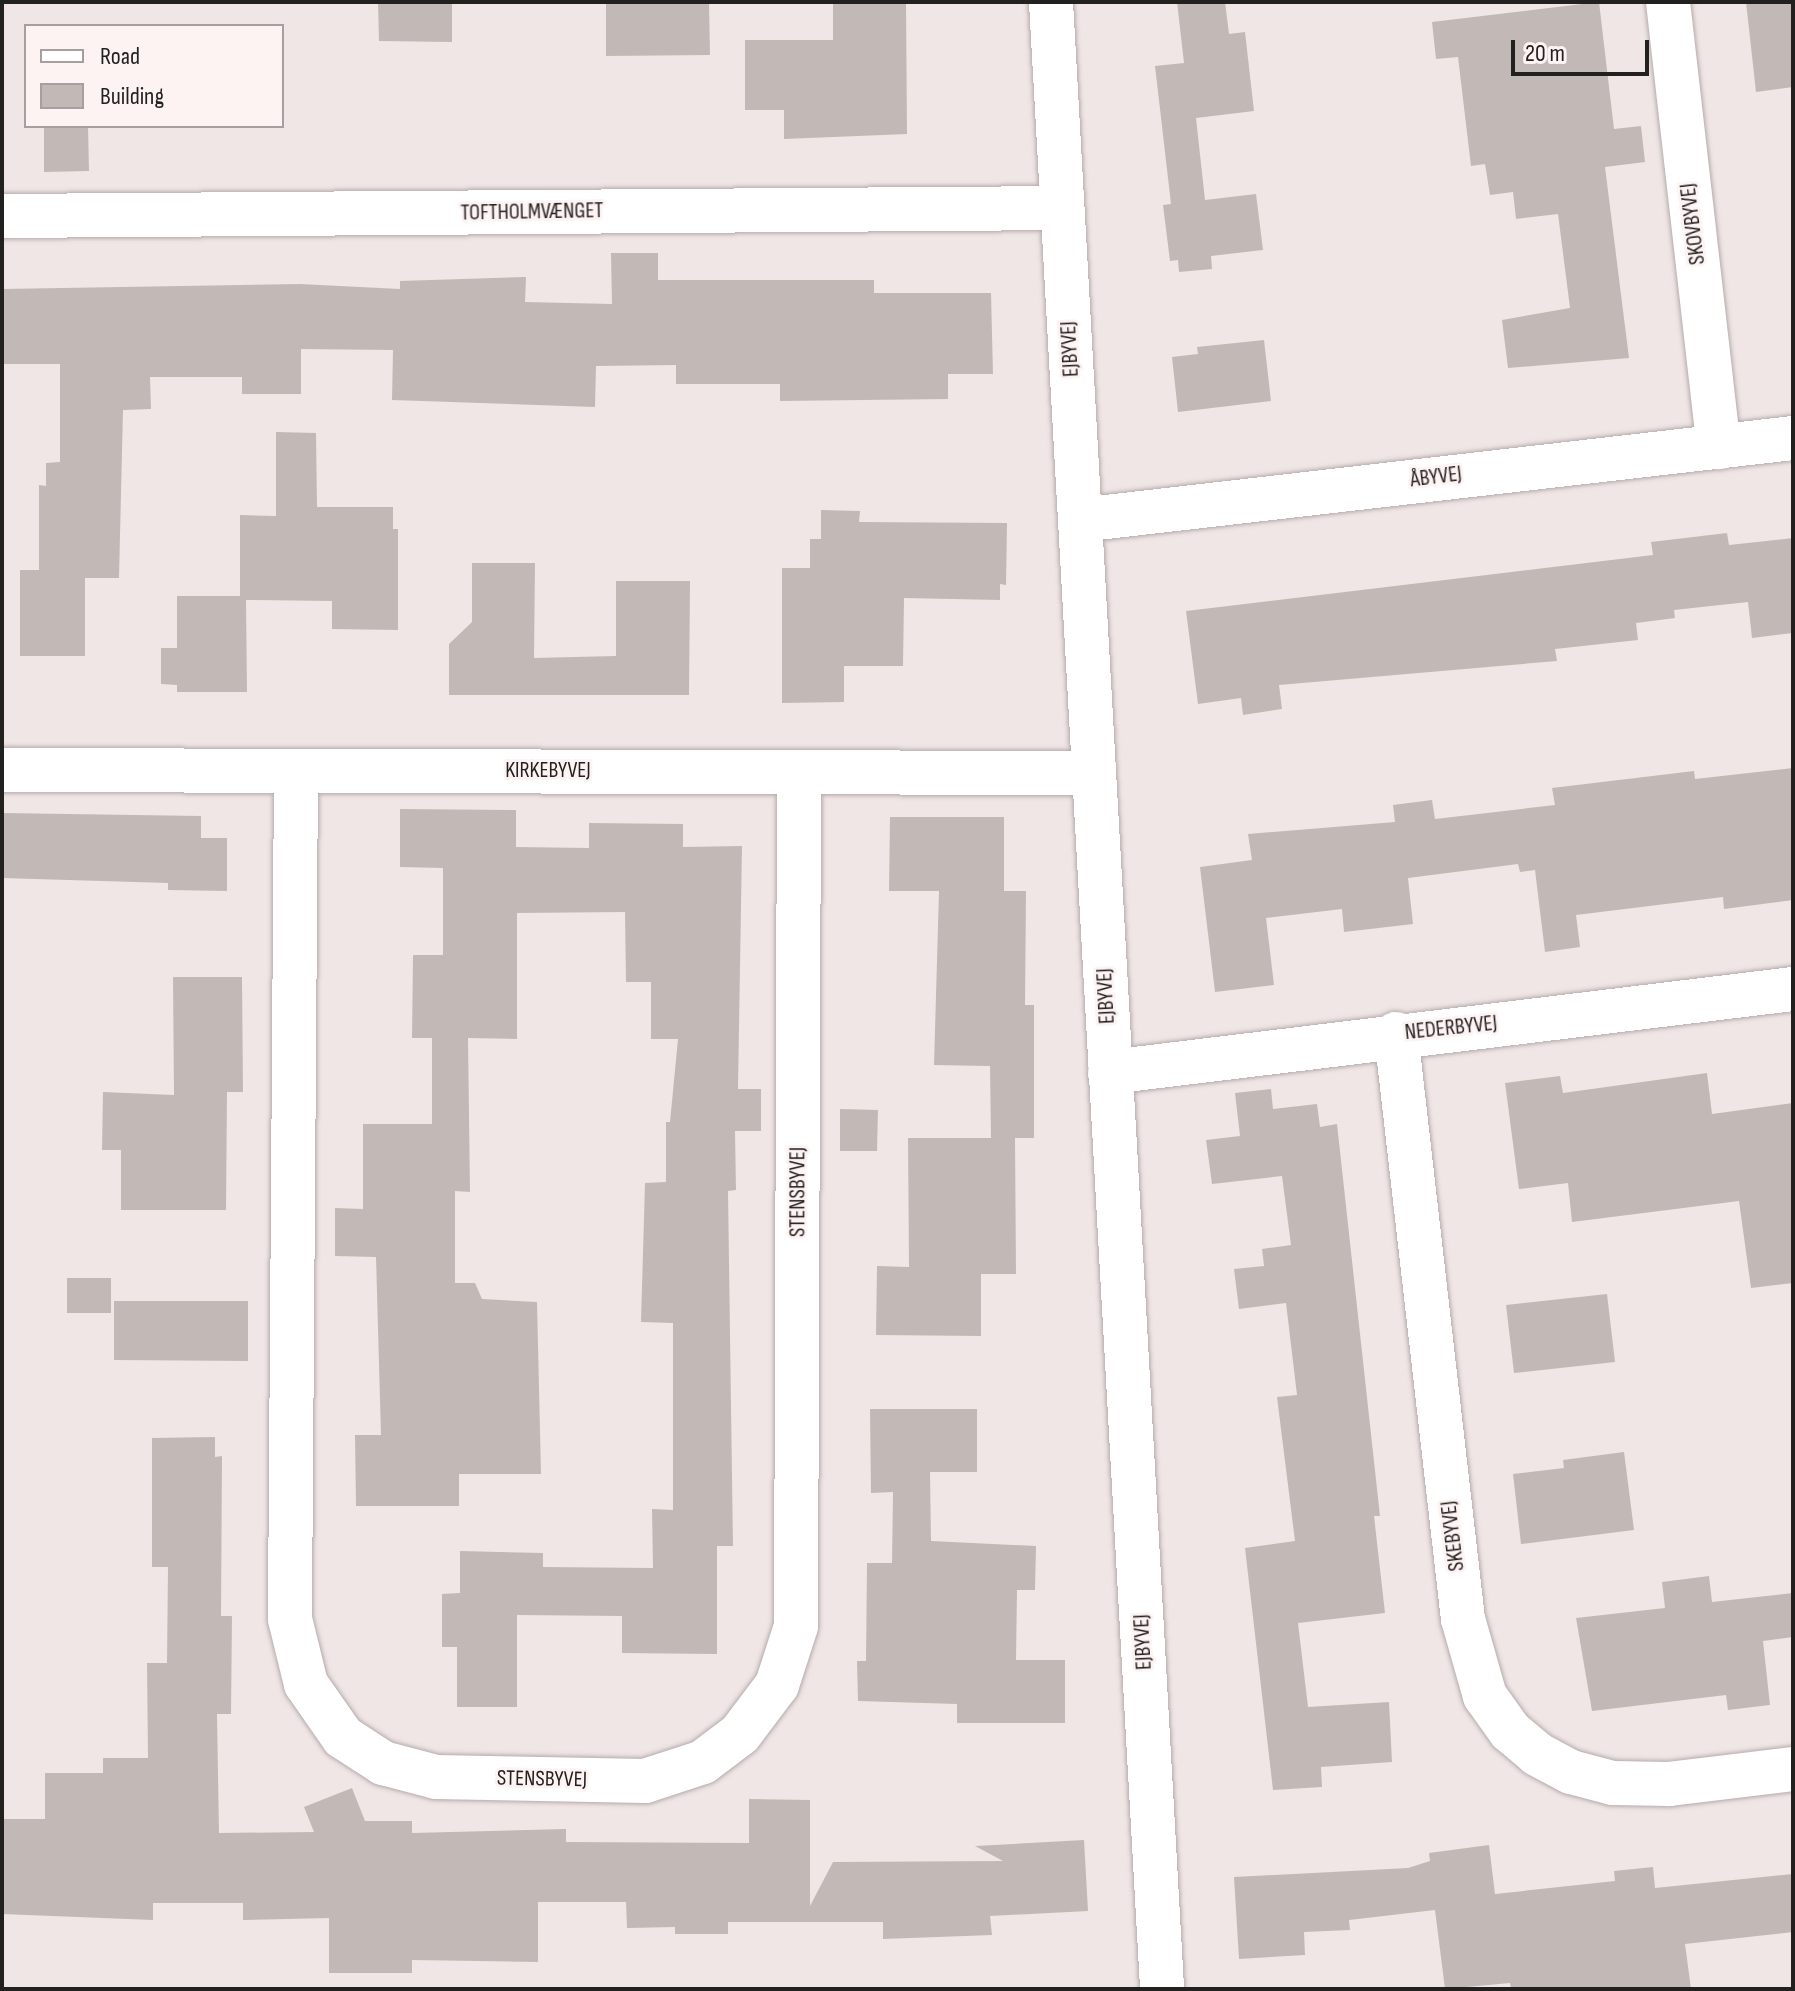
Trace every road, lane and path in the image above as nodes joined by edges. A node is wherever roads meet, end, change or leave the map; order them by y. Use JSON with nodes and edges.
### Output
{"nodes":[{"id":1,"x":1051,"y":2,"type":"edge"},
{"id":2,"x":1668,"y":2,"type":"edge"},
{"id":3,"x":1062,"y":208,"type":"junction"},
{"id":4,"x":2,"y":216,"type":"edge"},
{"id":5,"x":1793,"y":438,"type":"edge"},
{"id":6,"x":1719,"y":447,"type":"junction"},
{"id":7,"x":1080,"y":520,"type":"junction"},
{"id":8,"x":2,"y":770,"type":"edge"},
{"id":9,"x":296,"y":771,"type":"junction"},
{"id":10,"x":799,"y":772,"type":"junction"},
{"id":11,"x":1094,"y":773,"type":"junction"},
{"id":12,"x":1793,"y":989,"type":"edge"},
{"id":13,"x":1396,"y":1034,"type":"junction"},
{"id":14,"x":1110,"y":1072,"type":"junction"},
{"id":15,"x":1793,"y":1769,"type":"edge"},
{"id":16,"x":1162,"y":1989,"type":"edge"}],
"edges":[{"from":1,"to":3,"type":"street","name":"EJBYVEJ"},
{"from":2,"to":6,"type":"street","name":"SKOVBYVEJ"},
{"from":3,"to":4,"type":"street","name":"TOFTHOLMVÆNGET"},
{"from":3,"to":7,"type":"street","name":"EJBYVEJ"},
{"from":5,"to":6,"type":"street","name":"ÅBYVEJ"},
{"from":6,"to":7,"type":"street","name":"ÅBYVEJ"},
{"from":7,"to":11,"type":"street","name":"EJBYVEJ"},
{"from":8,"to":9,"type":"street","name":"KIRKEBYVEJ"},
{"from":9,"to":10,"type":"street","name":"KIRKEBYVEJ"},
{"from":9,"to":10,"type":"street","name":"STENSBYVEJ"},
{"from":10,"to":11,"type":"street","name":"KIRKEBYVEJ"},
{"from":11,"to":14,"type":"street","name":"EJBYVEJ"},
{"from":12,"to":13,"type":"street","name":"NEDERBYVEJ"},
{"from":13,"to":14,"type":"street","name":"NEDERBYVEJ"},
{"from":13,"to":15,"type":"street","name":"SKEBYVEJ"},
{"from":14,"to":16,"type":"street","name":"EJBYVEJ"}]}
